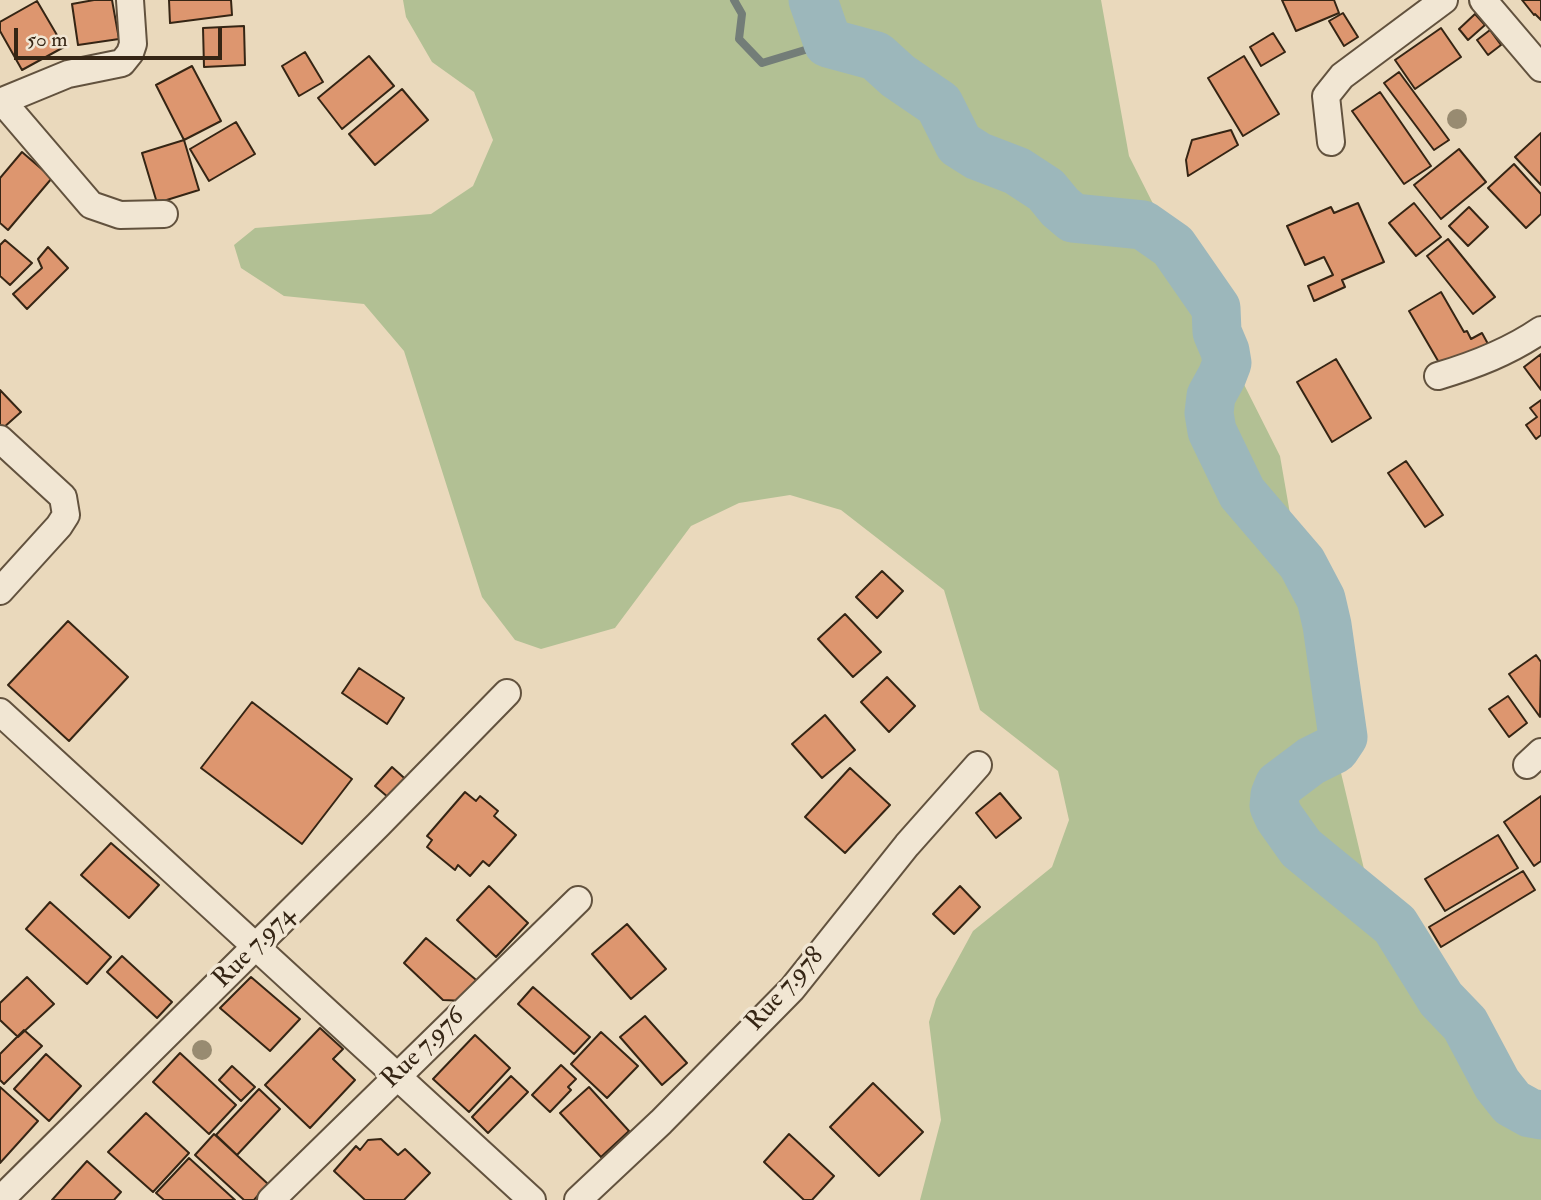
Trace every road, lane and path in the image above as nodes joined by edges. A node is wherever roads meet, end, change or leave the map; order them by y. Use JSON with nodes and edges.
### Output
{"nodes":[{"id":1,"x":130,"y":0,"type":"edge"},
{"id":2,"x":1444,"y":0,"type":"edge"},
{"id":3,"x":1483,"y":0,"type":"edge"},
{"id":4,"x":1541,"y":68,"type":"edge"},
{"id":5,"x":1,"y":102,"type":"edge"},
{"id":6,"x":1331,"y":142,"type":"dead end"},
{"id":7,"x":164,"y":214,"type":"dead end"},
{"id":8,"x":1541,"y":330,"type":"edge"},
{"id":9,"x":1437,"y":376,"type":"dead end"},
{"id":10,"x":0,"y":439,"type":"edge"},
{"id":11,"x":0,"y":592,"type":"edge"},
{"id":12,"x":507,"y":693,"type":"dead end"},
{"id":13,"x":0,"y":712,"type":"edge"},
{"id":14,"x":978,"y":765,"type":"dead end"},
{"id":15,"x":578,"y":900,"type":"dead end"},
{"id":16,"x":255,"y":947,"type":"junction"},
{"id":17,"x":396,"y":1075,"type":"junction"},
{"id":18,"x":0,"y":1200,"type":"edge"},
{"id":19,"x":271,"y":1200,"type":"edge"},
{"id":20,"x":532,"y":1200,"type":"edge"},
{"id":21,"x":578,"y":1200,"type":"edge"}],
"edges":[{"from":1,"to":5,"type":"street"},
{"from":2,"to":6,"type":"street"},
{"from":3,"to":4,"type":"street"},
{"from":5,"to":7,"type":"street"},
{"from":8,"to":9,"type":"street"},
{"from":10,"to":11,"type":"street"},
{"from":12,"to":16,"type":"street","name":"Rue 7.974"},
{"from":13,"to":16,"type":"street"},
{"from":14,"to":21,"type":"street","name":"Rue 7.978"},
{"from":15,"to":17,"type":"street","name":"Rue 7.976"},
{"from":16,"to":17,"type":"street"},
{"from":16,"to":18,"type":"street","name":"Rue 7.974"},
{"from":17,"to":19,"type":"street","name":"Rue 7.976"},
{"from":17,"to":20,"type":"street"}]}
